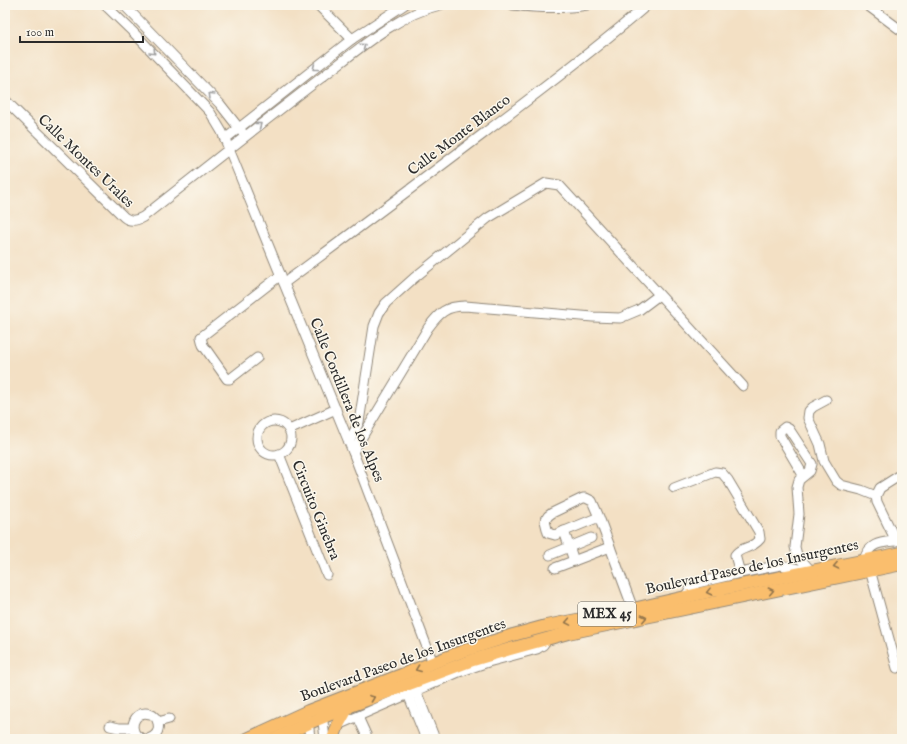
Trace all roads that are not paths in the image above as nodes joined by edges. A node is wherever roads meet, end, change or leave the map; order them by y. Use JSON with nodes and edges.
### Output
{"nodes":[{"id":1,"x":105,"y":5,"type":"edge"},
{"id":2,"x":124,"y":5,"type":"edge"},
{"id":3,"x":318,"y":5,"type":"edge"},
{"id":4,"x":404,"y":5,"type":"edge"},
{"id":5,"x":440,"y":5,"type":"edge"},
{"id":6,"x":513,"y":5,"type":"edge"},
{"id":7,"x":587,"y":5,"type":"edge"},
{"id":8,"x":646,"y":5,"type":"edge"},
{"id":9,"x":867,"y":5,"type":"edge"},
{"id":10,"x":902,"y":31,"type":"edge"},
{"id":11,"x":352,"y":39,"type":"junction"},
{"id":12,"x":5,"y":100,"type":"edge"},
{"id":13,"x":239,"y":128,"type":"junction"},
{"id":14,"x":244,"y":137,"type":"junction"},
{"id":15,"x":225,"y":139,"type":"junction"},
{"id":16,"x":229,"y":149,"type":"junction"},
{"id":17,"x":282,"y":279,"type":"junction"},
{"id":18,"x":659,"y":295,"type":"junction"},
{"id":19,"x":257,"y":358,"type":"dead end"},
{"id":20,"x":743,"y":386,"type":"dead end"},
{"id":21,"x":826,"y":400,"type":"dead end"},
{"id":22,"x":336,"y":409,"type":"junction"},
{"id":23,"x":289,"y":430,"type":"junction"},
{"id":24,"x":349,"y":442,"type":"junction"},
{"id":25,"x":354,"y":452,"type":"junction"},
{"id":26,"x":279,"y":454,"type":"junction"},
{"id":27,"x":902,"y":474,"type":"edge"},
{"id":28,"x":804,"y":475,"type":"junction"},
{"id":29,"x":674,"y":488,"type":"dead end"},
{"id":30,"x":876,"y":496,"type":"junction"},
{"id":31,"x":599,"y":517,"type":"junction"},
{"id":32,"x":564,"y":532,"type":"junction"},
{"id":33,"x":591,"y":538,"type":"dead end"},
{"id":34,"x":899,"y":541,"type":"edge"},
{"id":35,"x":570,"y":547,"type":"junction"},
{"id":36,"x":610,"y":547,"type":"junction"},
{"id":37,"x":902,"y":553,"type":"edge"},
{"id":38,"x":550,"y":555,"type":"dead end"},
{"id":39,"x":574,"y":561,"type":"junction"},
{"id":40,"x":902,"y":564,"type":"edge"},
{"id":41,"x":867,"y":565,"type":"junction"},
{"id":42,"x":555,"y":568,"type":"dead end"},
{"id":43,"x":809,"y":572,"type":"junction"},
{"id":44,"x":740,"y":573,"type":"junction"},
{"id":45,"x":327,"y":575,"type":"dead end"},
{"id":46,"x":684,"y":598,"type":"junction"},
{"id":47,"x":633,"y":609,"type":"junction"},
{"id":48,"x":547,"y":639,"type":"junction"},
{"id":49,"x":433,"y":663,"type":"junction"},
{"id":50,"x":897,"y":668,"type":"dead end"},
{"id":51,"x":412,"y":692,"type":"junction"},
{"id":52,"x":348,"y":701,"type":"junction"},
{"id":53,"x":322,"y":712,"type":"junction"},
{"id":54,"x":308,"y":717,"type":"junction"},
{"id":55,"x":358,"y":717,"type":"junction"},
{"id":56,"x":169,"y":718,"type":"dead end"},
{"id":57,"x":158,"y":722,"type":"junction"},
{"id":58,"x":338,"y":724,"type":"junction"},
{"id":59,"x":110,"y":726,"type":"dead end"},
{"id":60,"x":132,"y":728,"type":"junction"},
{"id":61,"x":145,"y":739,"type":"edge"},
{"id":62,"x":247,"y":739,"type":"edge"},
{"id":63,"x":277,"y":739,"type":"edge"},
{"id":64,"x":310,"y":739,"type":"edge"},
{"id":65,"x":325,"y":739,"type":"edge"},
{"id":66,"x":333,"y":739,"type":"edge"},
{"id":67,"x":368,"y":739,"type":"edge"},
{"id":68,"x":426,"y":739,"type":"edge"},
{"id":69,"x":435,"y":739,"type":"edge"}],
"edges":[{"from":1,"to":15,"type":"street","name":"Calle Cordillera de los Alpes","one_way":true},
{"from":13,"to":2,"type":"street","one_way":true},
{"from":3,"to":11,"type":"street"},
{"from":4,"to":11,"type":"street"},
{"from":14,"to":5,"type":"street","one_way":true},
{"from":6,"to":7,"type":"street"},
{"from":8,"to":17,"type":"street","name":"Calle Monte Blanco"},
{"from":9,"to":10,"type":"street"},
{"from":11,"to":13,"type":"street","one_way":true},
{"from":12,"to":16,"type":"street","name":"Calle Montes Urales"},
{"from":13,"to":14,"type":"street"},
{"from":13,"to":15,"type":"street"},
{"from":14,"to":16,"type":"street"},
{"from":15,"to":16,"type":"street","name":"Calle Cordillera de los Alpes"},
{"from":16,"to":17,"type":"street","name":"Calle Cordillera de los Alpes"},
{"from":17,"to":19,"type":"street","name":"Calle Monte Blanco"},
{"from":17,"to":22,"type":"street","name":"Calle Cordillera de los Alpes"},
{"from":18,"to":20,"type":"street"},
{"from":18,"to":24,"type":"street"},
{"from":18,"to":25,"type":"street"},
{"from":21,"to":30,"type":"street"},
{"from":22,"to":23,"type":"street"},
{"from":22,"to":24,"type":"street","name":"Calle Cordillera de los Alpes"},
{"from":23,"to":26,"type":"street","name":"Circuito Ginebra"},
{"from":23,"to":26,"type":"street","name":"Circuito Ginebra"},
{"from":24,"to":25,"type":"street","name":"Calle Cordillera de los Alpes"},
{"from":25,"to":49,"type":"street","name":"Calle Cordillera de los Alpes"},
{"from":26,"to":45,"type":"street","name":"Circuito Ginebra"},
{"from":27,"to":30,"type":"street"},
{"from":28,"to":28,"type":"street"},
{"from":28,"to":43,"type":"street"},
{"from":29,"to":44,"type":"street"},
{"from":30,"to":34,"type":"street"},
{"from":31,"to":32,"type":"street"},
{"from":31,"to":32,"type":"street"},
{"from":31,"to":36,"type":"street"},
{"from":32,"to":35,"type":"street"},
{"from":33,"to":35,"type":"street"},
{"from":34,"to":41,"type":"street"},
{"from":35,"to":38,"type":"street"},
{"from":35,"to":39,"type":"street"},
{"from":36,"to":39,"type":"street"},
{"from":36,"to":47,"type":"street"},
{"from":37,"to":41,"type":"main road","name":"Boulevard Paseo de los Insurgentes","number":"MEX 45"},
{"from":39,"to":42,"type":"street"},
{"from":40,"to":41,"type":"main road","name":"Boulevard Paseo de los Insurgentes","number":"MEX 45"},
{"from":41,"to":43,"type":"main road","name":"Boulevard Paseo de los Insurgentes","number":"MEX 45","one_way":true},
{"from":48,"to":41,"type":"main road","name":"Boulevard Paseo de los Insurgentes","number":"MEX 45","one_way":true},
{"from":41,"to":50,"type":"street"},
{"from":43,"to":44,"type":"street"},
{"from":43,"to":46,"type":"main road","name":"Boulevard Paseo de los Insurgentes","number":"MEX 45","one_way":true},
{"from":44,"to":46,"type":"street"},
{"from":46,"to":47,"type":"main road","name":"Boulevard Paseo de los Insurgentes","number":"MEX 45"},
{"from":47,"to":49,"type":"main road","name":"Boulevard Paseo de los Insurgentes","number":"MEX 45","one_way":true},
{"from":48,"to":51,"type":"street"},
{"from":52,"to":48,"type":"main road","name":"Boulevard Paseo de los Insurgentes","number":"MEX 45","one_way":true},
{"from":49,"to":52,"type":"main road","name":"Boulevard Paseo de los Insurgentes","number":"MEX 45","one_way":true},
{"from":51,"to":55,"type":"street"},
{"from":51,"to":68,"type":"street"},
{"from":51,"to":69,"type":"street"},
{"from":52,"to":53,"type":"main road","name":"Boulevard Paseo de los Insurgentes","number":"MEX 45"},
{"from":52,"to":54,"type":"main road"},
{"from":52,"to":58,"type":"main road"},
{"from":53,"to":54,"type":"main road","name":"Boulevard Paseo de los Insurgentes","number":"MEX 45"},
{"from":53,"to":65,"type":"street"},
{"from":54,"to":62,"type":"main road","name":"Boulevard Paseo de los Insurgentes","number":"MEX 45"},
{"from":54,"to":63,"type":"main road","name":"Boulevard Paseo de los Insurgentes","number":"MEX 45"},
{"from":54,"to":64,"type":"street"},
{"from":55,"to":58,"type":"street"},
{"from":55,"to":67,"type":"street"},
{"from":56,"to":57,"type":"street"},
{"from":57,"to":60,"type":"street"},
{"from":57,"to":61,"type":"street"},
{"from":58,"to":66,"type":"main road"},
{"from":59,"to":60,"type":"street"},
{"from":60,"to":61,"type":"street"}]}
